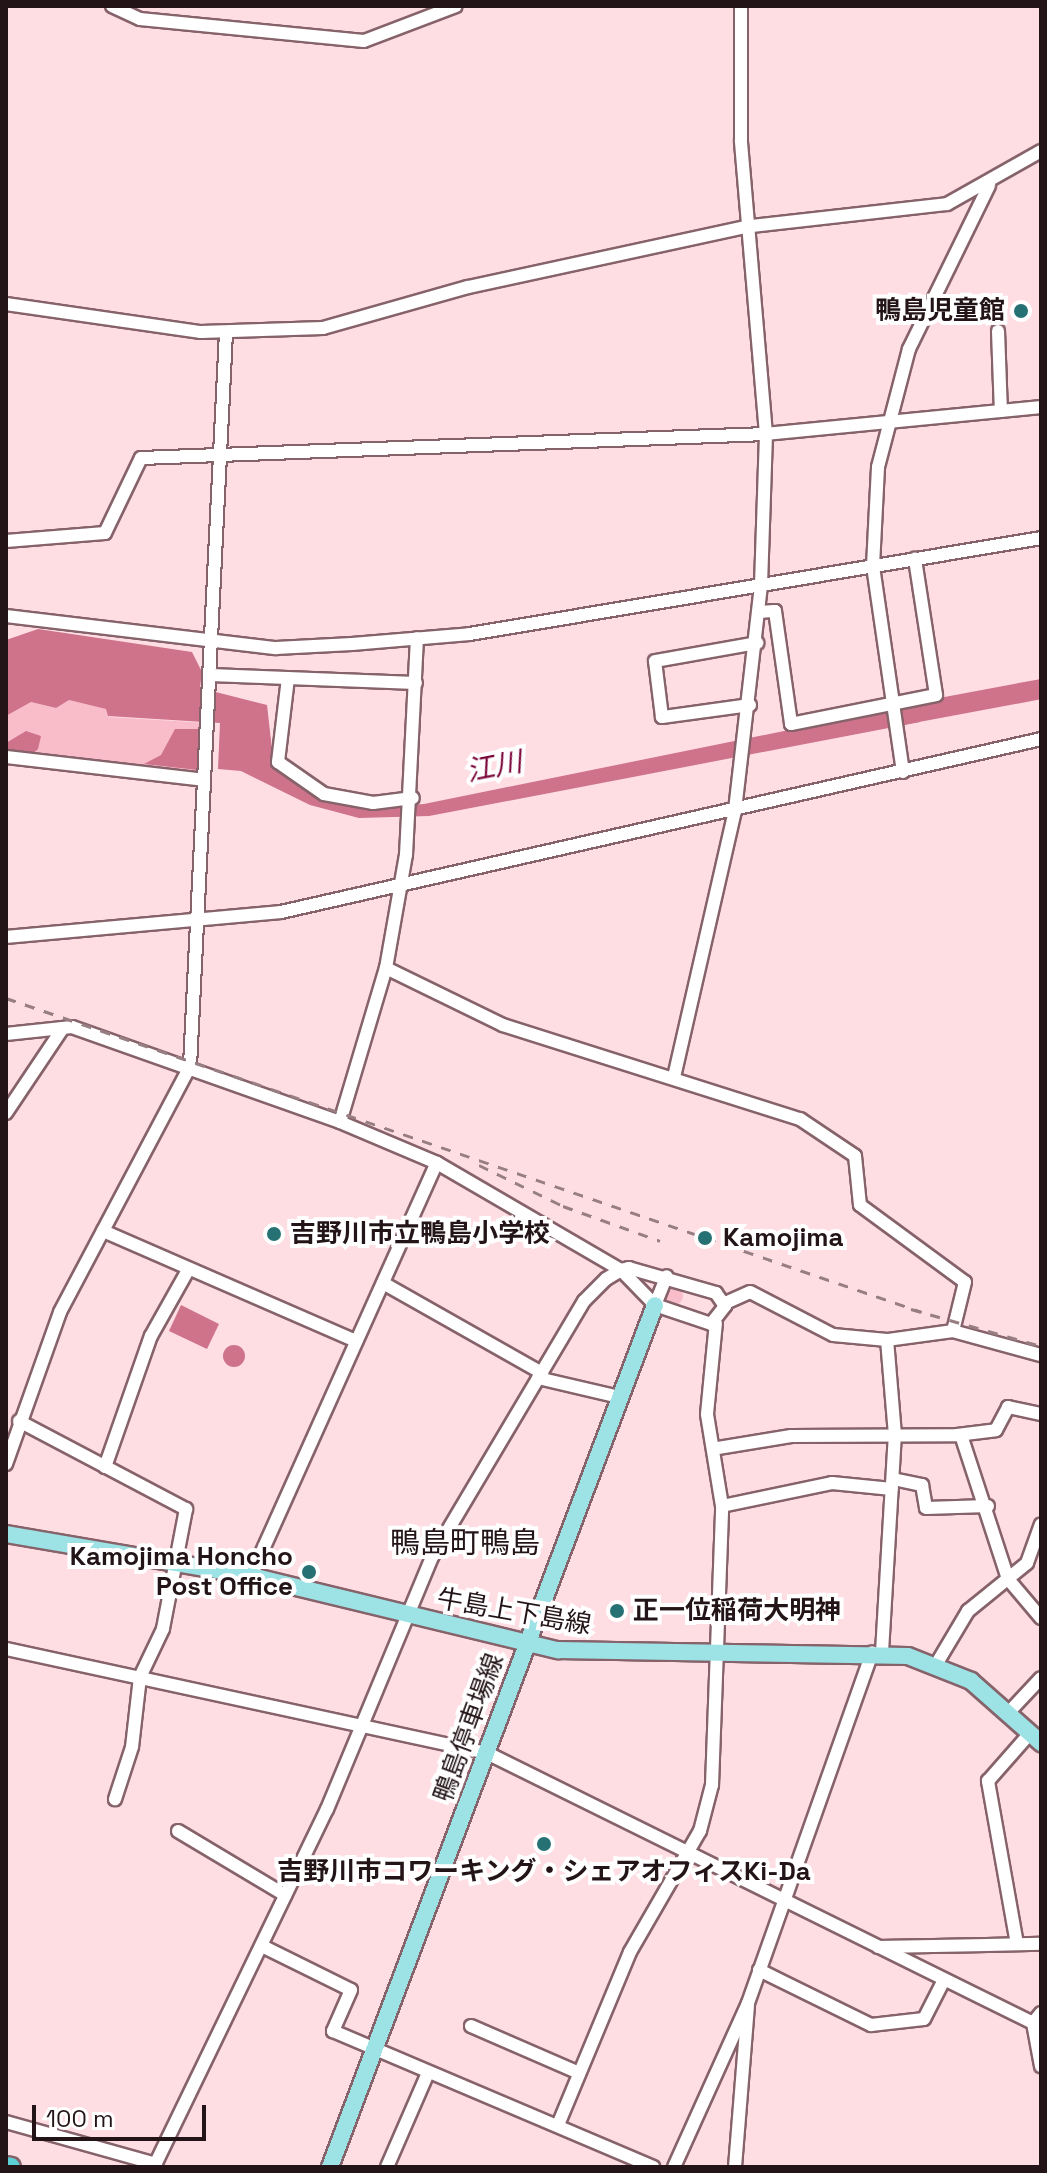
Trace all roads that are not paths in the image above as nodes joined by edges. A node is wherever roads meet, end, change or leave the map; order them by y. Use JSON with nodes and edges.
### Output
{"nodes":[{"id":1,"x":112,"y":6,"type":"edge"},
{"id":2,"x":456,"y":6,"type":"edge"},
{"id":3,"x":741,"y":6,"type":"edge"},
{"id":4,"x":1041,"y":151,"type":"edge"},
{"id":5,"x":989,"y":186,"type":"junction"},
{"id":6,"x":751,"y":226,"type":"junction"},
{"id":7,"x":6,"y":304,"type":"edge"},
{"id":8,"x":998,"y":331,"type":"dead end"},
{"id":9,"x":226,"y":333,"type":"junction"},
{"id":10,"x":1041,"y":407,"type":"edge"},
{"id":11,"x":1001,"y":411,"type":"junction"},
{"id":12,"x":889,"y":422,"type":"junction"},
{"id":13,"x":766,"y":434,"type":"junction"},
{"id":14,"x":224,"y":458,"type":"junction"},
{"id":15,"x":1041,"y":538,"type":"edge"},
{"id":16,"x":6,"y":541,"type":"edge"},
{"id":17,"x":915,"y":559,"type":"junction"},
{"id":18,"x":873,"y":566,"type":"junction"},
{"id":19,"x":761,"y":585,"type":"junction"},
{"id":20,"x":759,"y":612,"type":"junction"},
{"id":21,"x":6,"y":616,"type":"edge"},
{"id":22,"x":417,"y":638,"type":"junction"},
{"id":23,"x":212,"y":643,"type":"junction"},
{"id":24,"x":757,"y":643,"type":"junction"},
{"id":25,"x":288,"y":678,"type":"junction"},
{"id":26,"x":210,"y":679,"type":"junction"},
{"id":27,"x":416,"y":683,"type":"junction"},
{"id":28,"x":893,"y":704,"type":"junction"},
{"id":29,"x":750,"y":705,"type":"junction"},
{"id":30,"x":1041,"y":739,"type":"edge"},
{"id":31,"x":6,"y":757,"type":"edge"},
{"id":32,"x":903,"y":772,"type":"junction"},
{"id":33,"x":204,"y":780,"type":"junction"},
{"id":34,"x":413,"y":800,"type":"junction"},
{"id":35,"x":735,"y":810,"type":"junction"},
{"id":36,"x":398,"y":886,"type":"junction"},
{"id":37,"x":198,"y":920,"type":"junction"},
{"id":38,"x":6,"y":937,"type":"edge"},
{"id":39,"x":386,"y":968,"type":"junction"},
{"id":40,"x":63,"y":1028,"type":"junction"},
{"id":41,"x":6,"y":1034,"type":"edge"},
{"id":42,"x":190,"y":1066,"type":"junction"},
{"id":43,"x":674,"y":1077,"type":"junction"},
{"id":44,"x":6,"y":1113,"type":"edge"},
{"id":45,"x":340,"y":1122,"type":"junction"},
{"id":46,"x":437,"y":1163,"type":"junction"},
{"id":47,"x":103,"y":1231,"type":"junction"},
{"id":48,"x":188,"y":1270,"type":"junction"},
{"id":49,"x":621,"y":1270,"type":"junction"},
{"id":50,"x":667,"y":1276,"type":"junction"},
{"id":51,"x":383,"y":1283,"type":"junction"},
{"id":52,"x":725,"y":1303,"type":"junction"},
{"id":53,"x":655,"y":1305,"type":"junction"},
{"id":54,"x":716,"y":1323,"type":"junction"},
{"id":55,"x":953,"y":1331,"type":"junction"},
{"id":56,"x":887,"y":1340,"type":"junction"},
{"id":57,"x":356,"y":1341,"type":"junction"},
{"id":58,"x":1041,"y":1355,"type":"edge"},
{"id":59,"x":540,"y":1375,"type":"junction"},
{"id":60,"x":619,"y":1397,"type":"junction"},
{"id":61,"x":1041,"y":1414,"type":"edge"},
{"id":62,"x":14,"y":1423,"type":"edge"},
{"id":63,"x":895,"y":1435,"type":"junction"},
{"id":64,"x":961,"y":1435,"type":"junction"},
{"id":65,"x":718,"y":1448,"type":"junction"},
{"id":66,"x":6,"y":1464,"type":"edge"},
{"id":67,"x":105,"y":1467,"type":"junction"},
{"id":68,"x":893,"y":1484,"type":"junction"},
{"id":69,"x":722,"y":1506,"type":"junction"},
{"id":70,"x":988,"y":1506,"type":"junction"},
{"id":71,"x":1041,"y":1524,"type":"edge"},
{"id":72,"x":6,"y":1534,"type":"edge"},
{"id":73,"x":177,"y":1563,"type":"junction"},
{"id":74,"x":251,"y":1576,"type":"junction"},
{"id":75,"x":1008,"y":1579,"type":"junction"},
{"id":76,"x":411,"y":1618,"type":"junction"},
{"id":77,"x":1041,"y":1618,"type":"edge"},
{"id":78,"x":526,"y":1643,"type":"junction"},
{"id":79,"x":6,"y":1649,"type":"edge"},
{"id":80,"x":877,"y":1652,"type":"junction"},
{"id":81,"x":718,"y":1655,"type":"junction"},
{"id":82,"x":937,"y":1663,"type":"junction"},
{"id":83,"x":140,"y":1677,"type":"junction"},
{"id":84,"x":1041,"y":1678,"type":"edge"},
{"id":85,"x":1010,"y":1711,"type":"junction"},
{"id":86,"x":366,"y":1724,"type":"junction"},
{"id":87,"x":1036,"y":1738,"type":"edge"},
{"id":88,"x":487,"y":1753,"type":"junction"},
{"id":89,"x":115,"y":1799,"type":"dead end"},
{"id":90,"x":178,"y":1831,"type":"dead end"},
{"id":91,"x":687,"y":1854,"type":"junction"},
{"id":92,"x":285,"y":1895,"type":"junction"},
{"id":93,"x":782,"y":1903,"type":"junction"},
{"id":94,"x":1017,"y":1944,"type":"junction"},
{"id":95,"x":1041,"y":1944,"type":"edge"},
{"id":96,"x":262,"y":1946,"type":"junction"},
{"id":97,"x":875,"y":1947,"type":"junction"},
{"id":98,"x":759,"y":1970,"type":"junction"},
{"id":99,"x":944,"y":1980,"type":"junction"},
{"id":100,"x":748,"y":2003,"type":"junction"},
{"id":101,"x":1037,"y":2018,"type":"edge"},
{"id":102,"x":471,"y":2026,"type":"dead end"},
{"id":103,"x":371,"y":2050,"type":"junction"},
{"id":104,"x":1041,"y":2066,"type":"edge"},
{"id":105,"x":579,"y":2073,"type":"junction"},
{"id":106,"x":427,"y":2075,"type":"junction"},
{"id":107,"x":6,"y":2122,"type":"edge"},
{"id":108,"x":558,"y":2125,"type":"junction"},
{"id":109,"x":155,"y":2166,"type":"edge"},
{"id":110,"x":330,"y":2167,"type":"edge"},
{"id":111,"x":387,"y":2167,"type":"edge"},
{"id":112,"x":653,"y":2167,"type":"edge"},
{"id":113,"x":674,"y":2167,"type":"edge"},
{"id":114,"x":735,"y":2167,"type":"edge"}],
"edges":[{"from":1,"to":2,"type":"street"},
{"from":3,"to":6,"type":"street"},
{"from":4,"to":5,"type":"street"},
{"from":5,"to":6,"type":"street"},
{"from":5,"to":12,"type":"street"},
{"from":6,"to":9,"type":"street"},
{"from":6,"to":13,"type":"street"},
{"from":7,"to":9,"type":"street"},
{"from":8,"to":11,"type":"street"},
{"from":9,"to":14,"type":"street"},
{"from":10,"to":11,"type":"street"},
{"from":11,"to":12,"type":"street"},
{"from":12,"to":13,"type":"street"},
{"from":12,"to":18,"type":"street"},
{"from":13,"to":14,"type":"street"},
{"from":13,"to":19,"type":"street"},
{"from":14,"to":16,"type":"street"},
{"from":14,"to":23,"type":"street"},
{"from":15,"to":17,"type":"street"},
{"from":17,"to":18,"type":"street"},
{"from":17,"to":28,"type":"street"},
{"from":18,"to":19,"type":"street"},
{"from":18,"to":28,"type":"street"},
{"from":19,"to":20,"type":"street"},
{"from":19,"to":22,"type":"street"},
{"from":20,"to":24,"type":"street"},
{"from":20,"to":28,"type":"street"},
{"from":21,"to":23,"type":"street"},
{"from":22,"to":23,"type":"street"},
{"from":22,"to":27,"type":"street"},
{"from":23,"to":26,"type":"street"},
{"from":24,"to":29,"type":"street"},
{"from":24,"to":29,"type":"street"},
{"from":25,"to":26,"type":"street"},
{"from":25,"to":27,"type":"street"},
{"from":25,"to":34,"type":"street"},
{"from":26,"to":33,"type":"street"},
{"from":27,"to":34,"type":"street"},
{"from":28,"to":32,"type":"street"},
{"from":29,"to":35,"type":"street"},
{"from":30,"to":32,"type":"street"},
{"from":31,"to":33,"type":"street"},
{"from":32,"to":35,"type":"street"},
{"from":33,"to":37,"type":"street"},
{"from":34,"to":36,"type":"street"},
{"from":35,"to":36,"type":"street"},
{"from":35,"to":43,"type":"street"},
{"from":36,"to":37,"type":"street"},
{"from":36,"to":39,"type":"street"},
{"from":37,"to":38,"type":"street"},
{"from":37,"to":42,"type":"street"},
{"from":39,"to":43,"type":"street"},
{"from":39,"to":45,"type":"street"},
{"from":40,"to":41,"type":"street"},
{"from":40,"to":42,"type":"street"},
{"from":40,"to":44,"type":"street"},
{"from":42,"to":45,"type":"street"},
{"from":42,"to":47,"type":"street"},
{"from":43,"to":55,"type":"street"},
{"from":45,"to":46,"type":"street"},
{"from":46,"to":49,"type":"street"},
{"from":46,"to":51,"type":"street"},
{"from":47,"to":48,"type":"street"},
{"from":47,"to":62,"type":"street"},
{"from":48,"to":57,"type":"street"},
{"from":48,"to":67,"type":"street"},
{"from":49,"to":50,"type":"street"},
{"from":49,"to":53,"type":"street"},
{"from":49,"to":59,"type":"street"},
{"from":50,"to":52,"type":"street"},
{"from":50,"to":53,"type":"street"},
{"from":51,"to":57,"type":"street"},
{"from":51,"to":59,"type":"street"},
{"from":52,"to":54,"type":"street"},
{"from":52,"to":56,"type":"street"},
{"from":53,"to":54,"type":"street"},
{"from":53,"to":60,"type":"main road","name":"鴨島停車場線"},
{"from":54,"to":65,"type":"street"},
{"from":55,"to":56,"type":"street"},
{"from":55,"to":58,"type":"street"},
{"from":56,"to":63,"type":"street"},
{"from":57,"to":74,"type":"street"},
{"from":59,"to":60,"type":"street"},
{"from":59,"to":76,"type":"street"},
{"from":60,"to":78,"type":"main road","name":"鴨島停車場線"},
{"from":61,"to":64,"type":"street"},
{"from":62,"to":66,"type":"street"},
{"from":62,"to":67,"type":"street"},
{"from":63,"to":64,"type":"street"},
{"from":63,"to":65,"type":"street"},
{"from":63,"to":68,"type":"street"},
{"from":64,"to":70,"type":"street"},
{"from":65,"to":69,"type":"street"},
{"from":67,"to":73,"type":"street"},
{"from":68,"to":69,"type":"street"},
{"from":68,"to":70,"type":"street"},
{"from":68,"to":80,"type":"street"},
{"from":69,"to":81,"type":"street"},
{"from":70,"to":75,"type":"street"},
{"from":71,"to":75,"type":"street"},
{"from":72,"to":73,"type":"main road","name":"牛島上下島線"},
{"from":73,"to":74,"type":"main road","name":"牛島上下島線"},
{"from":73,"to":83,"type":"street"},
{"from":74,"to":76,"type":"main road","name":"牛島上下島線"},
{"from":75,"to":77,"type":"street"},
{"from":75,"to":82,"type":"street"},
{"from":76,"to":78,"type":"main road","name":"牛島上下島線"},
{"from":76,"to":86,"type":"street"},
{"from":78,"to":81,"type":"main road","name":"牛島上下島線"},
{"from":78,"to":88,"type":"main road","name":"鴨島停車場線"},
{"from":79,"to":83,"type":"street"},
{"from":80,"to":81,"type":"main road","name":"牛島上下島線"},
{"from":80,"to":82,"type":"main road","name":"牛島上下島線"},
{"from":80,"to":93,"type":"street"},
{"from":81,"to":91,"type":"street"},
{"from":82,"to":85,"type":"main road","name":"牛島上下島線"},
{"from":83,"to":86,"type":"street"},
{"from":83,"to":89,"type":"street"},
{"from":84,"to":85,"type":"street"},
{"from":85,"to":87,"type":"main road","name":"牛島上下島線"},
{"from":86,"to":88,"type":"street"},
{"from":86,"to":92,"type":"street"},
{"from":87,"to":94,"type":"street"},
{"from":88,"to":91,"type":"street"},
{"from":88,"to":103,"type":"main road","name":"鴨島停車場線"},
{"from":90,"to":92,"type":"street"},
{"from":91,"to":93,"type":"street"},
{"from":91,"to":105,"type":"street"},
{"from":92,"to":96,"type":"street"},
{"from":93,"to":97,"type":"street"},
{"from":93,"to":98,"type":"street"},
{"from":94,"to":95,"type":"street"},
{"from":94,"to":97,"type":"street"},
{"from":96,"to":103,"type":"street"},
{"from":96,"to":109,"type":"street"},
{"from":97,"to":99,"type":"street"},
{"from":98,"to":99,"type":"street"},
{"from":98,"to":100,"type":"street"},
{"from":99,"to":101,"type":"street"},
{"from":100,"to":113,"type":"street"},
{"from":100,"to":114,"type":"street"},
{"from":101,"to":104,"type":"street"},
{"from":102,"to":105,"type":"street"},
{"from":103,"to":106,"type":"street"},
{"from":103,"to":110,"type":"main road","name":"鴨島停車場線"},
{"from":105,"to":108,"type":"street"},
{"from":106,"to":108,"type":"street"},
{"from":106,"to":111,"type":"street"},
{"from":107,"to":109,"type":"street"},
{"from":108,"to":112,"type":"street"}]}
